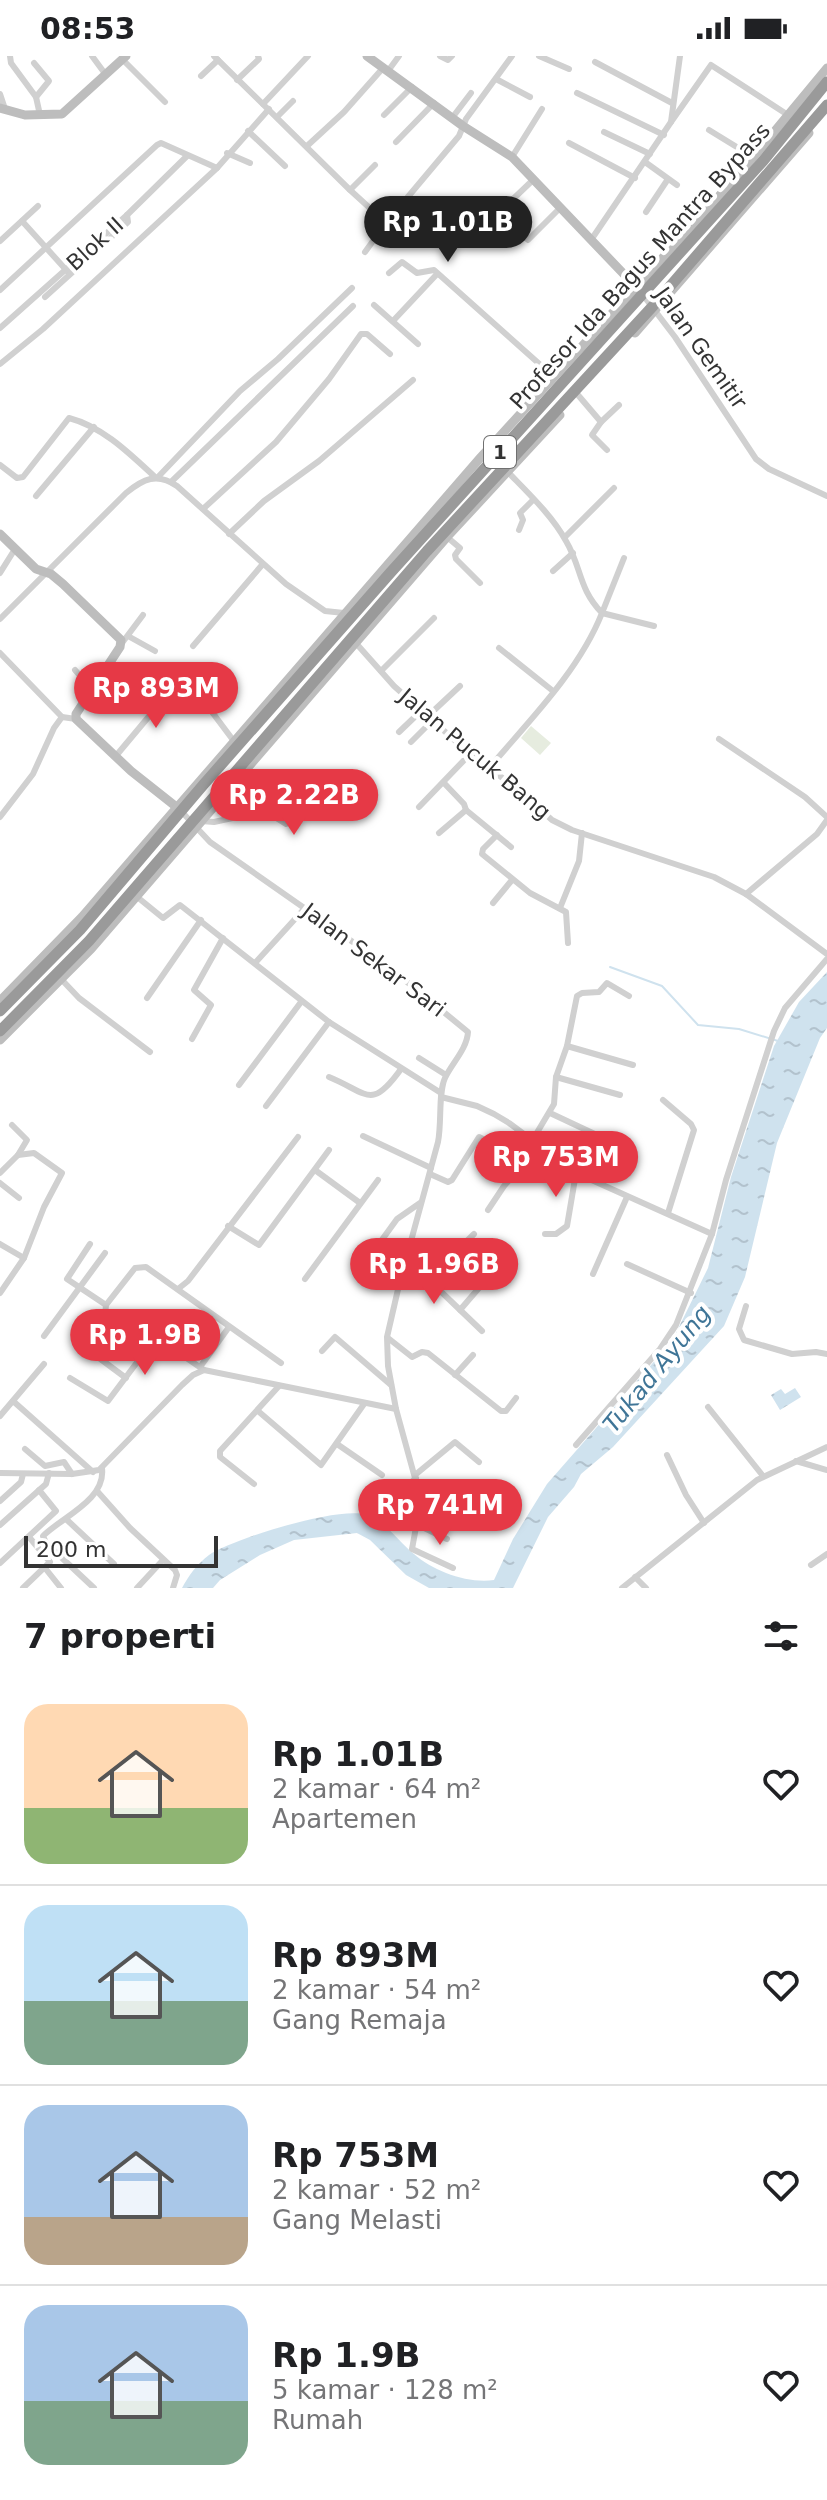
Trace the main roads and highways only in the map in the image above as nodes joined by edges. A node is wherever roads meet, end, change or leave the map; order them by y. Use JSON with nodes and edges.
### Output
{"nodes":[{"id":1,"x":827,"y":82,"type":"edge"},
{"id":2,"x":827,"y":105,"type":"edge"},
{"id":3,"x":391,"y":572,"type":"junction"},
{"id":4,"x":403,"y":579,"type":"junction"},
{"id":5,"x":0,"y":1011,"type":"edge"},
{"id":6,"x":0,"y":1031,"type":"edge"}],
"edges":[{"from":1,"to":3,"type":"highway","name":"Profesor Ida Bagus Mantra Bypass","number":"1"},
{"from":2,"to":4,"type":"highway","name":"Profesor Ida Bagus Mantra Bypass","number":"1"},
{"from":3,"to":4,"type":"highway"},
{"from":3,"to":5,"type":"highway","name":"Profesor Ida Bagus Mantra Bypass","number":"1"},
{"from":4,"to":6,"type":"highway","name":"Profesor Ida Bagus Mantra Bypass","number":"1"}]}
